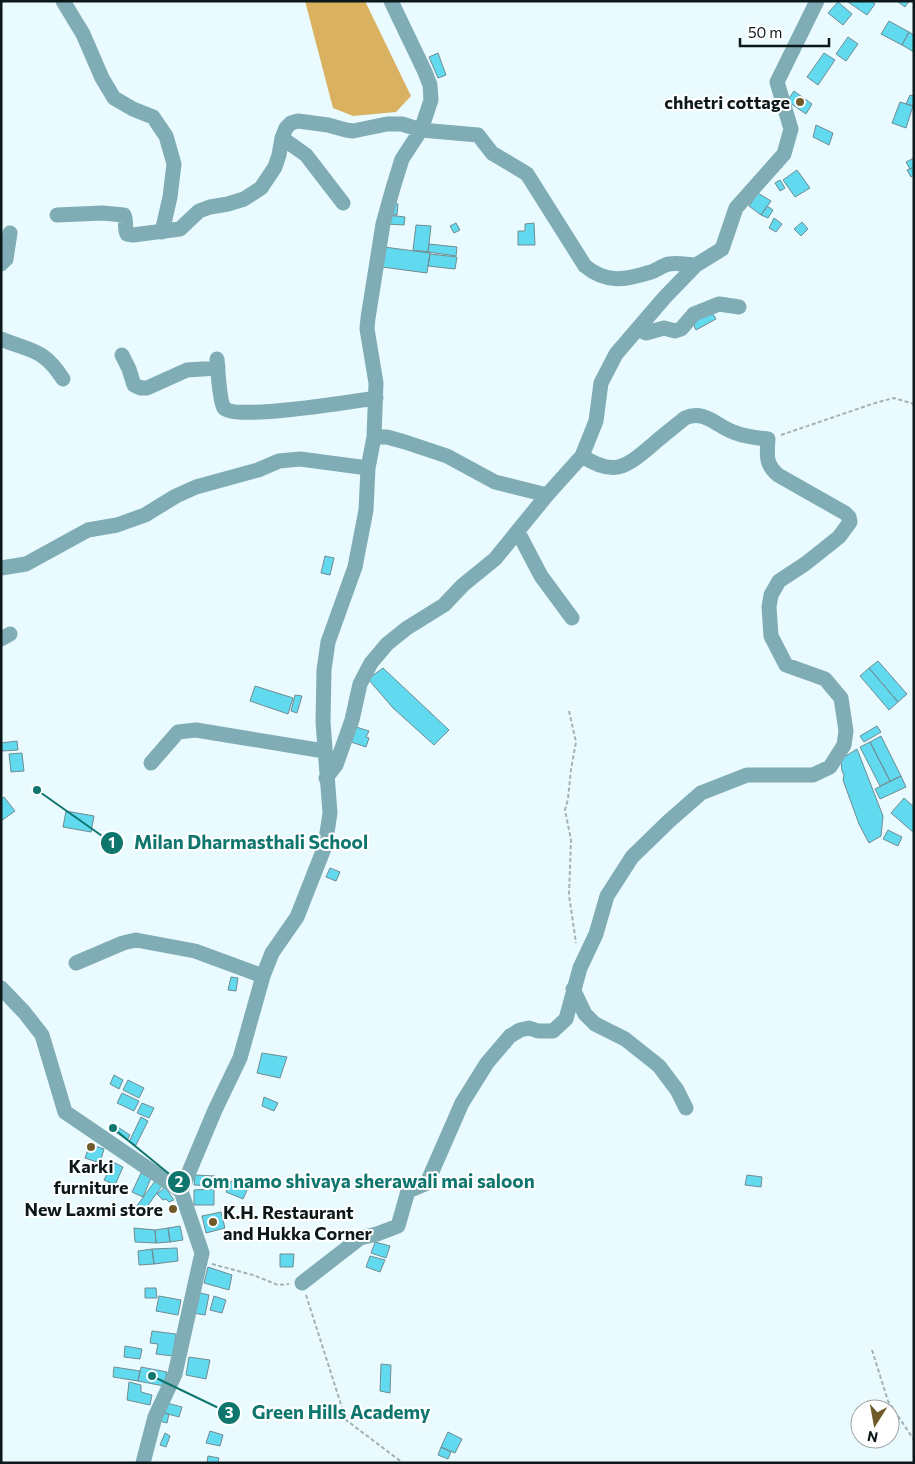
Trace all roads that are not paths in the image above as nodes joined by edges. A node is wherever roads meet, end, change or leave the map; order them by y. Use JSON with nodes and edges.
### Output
{"nodes":[{"id":1,"x":63,"y":1,"type":"edge"},
{"id":2,"x":391,"y":1,"type":"edge"},
{"id":3,"x":817,"y":1,"type":"edge"},
{"id":4,"x":421,"y":130,"type":"junction"},
{"id":5,"x":282,"y":138,"type":"junction"},
{"id":6,"x":343,"y":203,"type":"dead end"},
{"id":7,"x":57,"y":215,"type":"dead end"},
{"id":8,"x":162,"y":232,"type":"junction"},
{"id":9,"x":10,"y":234,"type":"dead end"},
{"id":10,"x":1,"y":264,"type":"edge"},
{"id":11,"x":696,"y":265,"type":"junction"},
{"id":12,"x":739,"y":307,"type":"dead end"},
{"id":13,"x":638,"y":329,"type":"junction"},
{"id":14,"x":1,"y":339,"type":"edge"},
{"id":15,"x":122,"y":355,"type":"dead end"},
{"id":16,"x":63,"y":379,"type":"dead end"},
{"id":17,"x":376,"y":398,"type":"junction"},
{"id":18,"x":374,"y":437,"type":"junction"},
{"id":19,"x":582,"y":456,"type":"junction"},
{"id":20,"x":368,"y":468,"type":"junction"},
{"id":21,"x":547,"y":495,"type":"junction"},
{"id":22,"x":518,"y":532,"type":"junction"},
{"id":23,"x":1,"y":568,"type":"edge"},
{"id":24,"x":572,"y":618,"type":"dead end"},
{"id":25,"x":324,"y":751,"type":"junction"},
{"id":26,"x":151,"y":763,"type":"dead end"},
{"id":27,"x":326,"y":778,"type":"junction"},
{"id":28,"x":76,"y":963,"type":"dead end"},
{"id":29,"x":263,"y":976,"type":"junction"},
{"id":30,"x":1,"y":988,"type":"edge"},
{"id":31,"x":573,"y":988,"type":"junction"},
{"id":32,"x":686,"y":1108,"type":"dead end"},
{"id":33,"x":181,"y":1191,"type":"junction"},
{"id":34,"x":302,"y":1283,"type":"road end"},
{"id":35,"x":143,"y":1463,"type":"edge"}],
"edges":[{"from":1,"to":8,"type":"street"},
{"from":2,"to":4,"type":"street"},
{"from":3,"to":11,"type":"street"},
{"from":4,"to":5,"type":"street"},
{"from":4,"to":11,"type":"street"},
{"from":4,"to":17,"type":"street"},
{"from":5,"to":6,"type":"street"},
{"from":5,"to":8,"type":"street"},
{"from":7,"to":8,"type":"street"},
{"from":9,"to":10,"type":"street"},
{"from":11,"to":13,"type":"street"},
{"from":12,"to":13,"type":"street"},
{"from":13,"to":19,"type":"street"},
{"from":14,"to":16,"type":"street"},
{"from":15,"to":17,"type":"street"},
{"from":17,"to":18,"type":"street"},
{"from":18,"to":20,"type":"street"},
{"from":18,"to":21,"type":"street"},
{"from":19,"to":21,"type":"street"},
{"from":19,"to":31,"type":"street"},
{"from":20,"to":23,"type":"street"},
{"from":20,"to":25,"type":"street"},
{"from":21,"to":22,"type":"street"},
{"from":22,"to":24,"type":"street"},
{"from":22,"to":27,"type":"street"},
{"from":25,"to":26,"type":"street"},
{"from":25,"to":27,"type":"street"},
{"from":27,"to":29,"type":"street"},
{"from":28,"to":29,"type":"street"},
{"from":29,"to":33,"type":"street"},
{"from":30,"to":33,"type":"street"},
{"from":31,"to":32,"type":"street"},
{"from":31,"to":34,"type":"street"},
{"from":33,"to":35,"type":"street"}]}
